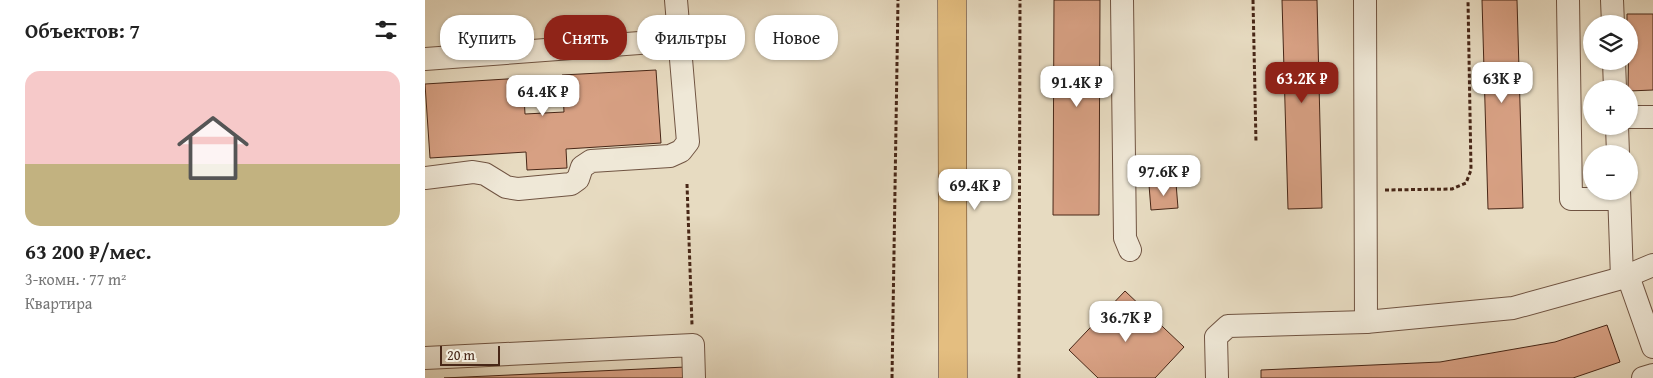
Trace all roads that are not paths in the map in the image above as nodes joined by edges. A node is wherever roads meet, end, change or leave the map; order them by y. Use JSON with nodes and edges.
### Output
{"nodes":[{"id":1,"x":676,"y":0,"type":"edge"},
{"id":2,"x":935,"y":0,"type":"edge"},
{"id":3,"x":953,"y":0,"type":"edge"},
{"id":4,"x":1123,"y":0,"type":"edge"},
{"id":5,"x":1365,"y":0,"type":"edge"},
{"id":6,"x":1568,"y":0,"type":"edge"},
{"id":7,"x":1612,"y":0,"type":"edge"},
{"id":8,"x":678,"y":15,"type":"edge"},
{"id":9,"x":1613,"y":15,"type":"edge"},
{"id":10,"x":637,"y":43,"type":"edge"},
{"id":11,"x":425,"y":59,"type":"edge"},
{"id":12,"x":682,"y":60,"type":"edge"},
{"id":13,"x":1653,"y":116,"type":"edge"},
{"id":14,"x":1638,"y":117,"type":"edge"},
{"id":15,"x":425,"y":178,"type":"edge"},
{"id":16,"x":1583,"y":198,"type":"edge"},
{"id":17,"x":1619,"y":200,"type":"edge"},
{"id":18,"x":1130,"y":250,"type":"dead end"},
{"id":19,"x":1653,"y":266,"type":"edge"},
{"id":20,"x":1625,"y":277,"type":"junction"},
{"id":21,"x":1366,"y":322,"type":"junction"},
{"id":22,"x":1653,"y":348,"type":"edge"},
{"id":23,"x":425,"y":358,"type":"edge"},
{"id":24,"x":1653,"y":375,"type":"edge"},
{"id":25,"x":694,"y":378,"type":"edge"},
{"id":26,"x":937,"y":378,"type":"edge"},
{"id":27,"x":953,"y":378,"type":"edge"},
{"id":28,"x":1217,"y":378,"type":"edge"},
{"id":29,"x":1643,"y":378,"type":"edge"}],
"edges":[{"from":1,"to":8,"type":"street"},
{"from":2,"to":26,"type":"main road"},
{"from":3,"to":27,"type":"main road"},
{"from":4,"to":18,"type":"street"},
{"from":5,"to":21,"type":"street"},
{"from":6,"to":16,"type":"street"},
{"from":7,"to":9,"type":"street"},
{"from":10,"to":11,"type":"street"},
{"from":12,"to":15,"type":"street"},
{"from":13,"to":14,"type":"street"},
{"from":17,"to":20,"type":"street"},
{"from":19,"to":20,"type":"street"},
{"from":20,"to":21,"type":"street"},
{"from":20,"to":22,"type":"street"},
{"from":21,"to":28,"type":"street"},
{"from":23,"to":25,"type":"street"},
{"from":24,"to":29,"type":"street"}]}
